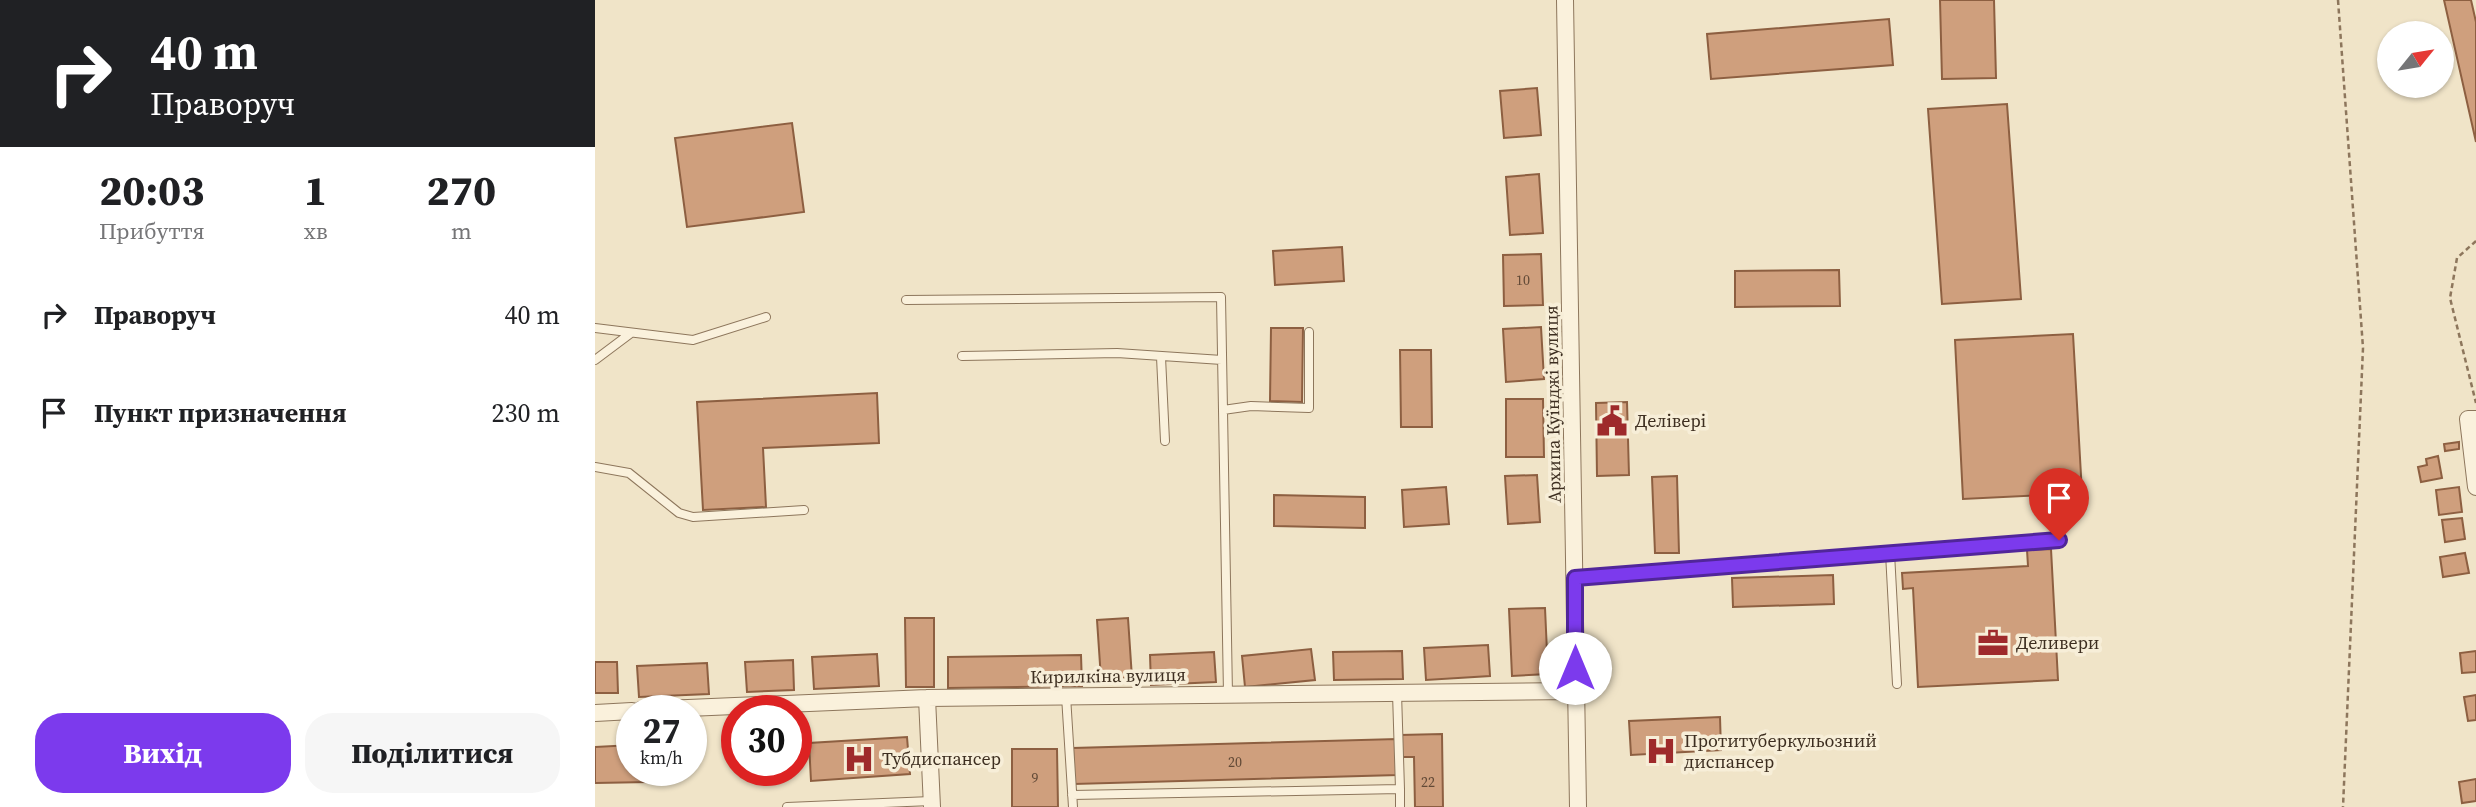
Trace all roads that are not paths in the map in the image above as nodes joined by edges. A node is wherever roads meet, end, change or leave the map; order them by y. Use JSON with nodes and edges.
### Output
{"nodes":[{"id":1,"x":1565,"y":0,"type":"edge"},
{"id":2,"x":905,"y":300,"type":"dead end"},
{"id":3,"x":766,"y":317,"type":"dead end"},
{"id":4,"x":595,"y":328,"type":"edge"},
{"id":5,"x":632,"y":332,"type":"junction"},
{"id":6,"x":1310,"y":332,"type":"dead end"},
{"id":7,"x":962,"y":356,"type":"dead end"},
{"id":8,"x":1161,"y":357,"type":"junction"},
{"id":9,"x":595,"y":360,"type":"edge"},
{"id":10,"x":1222,"y":360,"type":"junction"},
{"id":11,"x":1223,"y":410,"type":"junction"},
{"id":12,"x":2472,"y":419,"type":"edge"},
{"id":13,"x":1165,"y":441,"type":"dead end"},
{"id":14,"x":595,"y":467,"type":"edge"},
{"id":15,"x":2476,"y":487,"type":"edge"},
{"id":16,"x":804,"y":510,"type":"dead end"},
{"id":17,"x":2059,"y":540,"type":"dead end"},
{"id":18,"x":1890,"y":553,"type":"junction"},
{"id":19,"x":1575,"y":578,"type":"junction"},
{"id":20,"x":1898,"y":684,"type":"dead end"},
{"id":21,"x":1575,"y":691,"type":"junction"},
{"id":22,"x":1397,"y":693,"type":"junction"},
{"id":23,"x":1228,"y":695,"type":"junction"},
{"id":24,"x":1066,"y":696,"type":"junction"},
{"id":25,"x":927,"y":698,"type":"junction"},
{"id":26,"x":707,"y":707,"type":"edge"},
{"id":27,"x":616,"y":712,"type":"edge"},
{"id":28,"x":595,"y":713,"type":"edge"},
{"id":29,"x":1400,"y":789,"type":"junction"},
{"id":30,"x":1072,"y":795,"type":"junction"},
{"id":31,"x":931,"y":804,"type":"edge"},
{"id":32,"x":787,"y":807,"type":"edge"},
{"id":33,"x":1073,"y":807,"type":"edge"},
{"id":34,"x":1400,"y":807,"type":"edge"},
{"id":35,"x":1578,"y":807,"type":"edge"}],
"edges":[{"from":1,"to":19,"type":"street","name":"Архипа Куїнджі вулиця"},
{"from":2,"to":10,"type":"lane"},
{"from":3,"to":5,"type":"lane"},
{"from":4,"to":5,"type":"lane"},
{"from":5,"to":9,"type":"lane"},
{"from":6,"to":11,"type":"lane"},
{"from":7,"to":8,"type":"lane"},
{"from":8,"to":10,"type":"lane"},
{"from":8,"to":13,"type":"lane"},
{"from":10,"to":11,"type":"lane"},
{"from":11,"to":23,"type":"lane"},
{"from":12,"to":15,"type":"street"},
{"from":14,"to":16,"type":"lane"},
{"from":17,"to":18,"type":"lane"},
{"from":18,"to":19,"type":"lane"},
{"from":18,"to":20,"type":"lane"},
{"from":19,"to":21,"type":"street","name":"Архипа Куїнджі вулиця"},
{"from":21,"to":22,"type":"street","name":"Кирилкіна вулиця"},
{"from":21,"to":35,"type":"street","name":"Архипа Куїнджі вулиця"},
{"from":22,"to":23,"type":"street","name":"Кирилкіна вулиця"},
{"from":22,"to":29,"type":"lane"},
{"from":23,"to":24,"type":"street","name":"Кирилкіна вулиця"},
{"from":24,"to":25,"type":"street","name":"Кирилкіна вулиця"},
{"from":24,"to":30,"type":"lane"},
{"from":25,"to":26,"type":"street","name":"Кирилкіна вулиця"},
{"from":25,"to":31,"type":"street"},
{"from":27,"to":28,"type":"street"},
{"from":29,"to":30,"type":"lane"},
{"from":29,"to":34,"type":"lane"},
{"from":30,"to":33,"type":"lane"},
{"from":31,"to":32,"type":"lane"}]}
